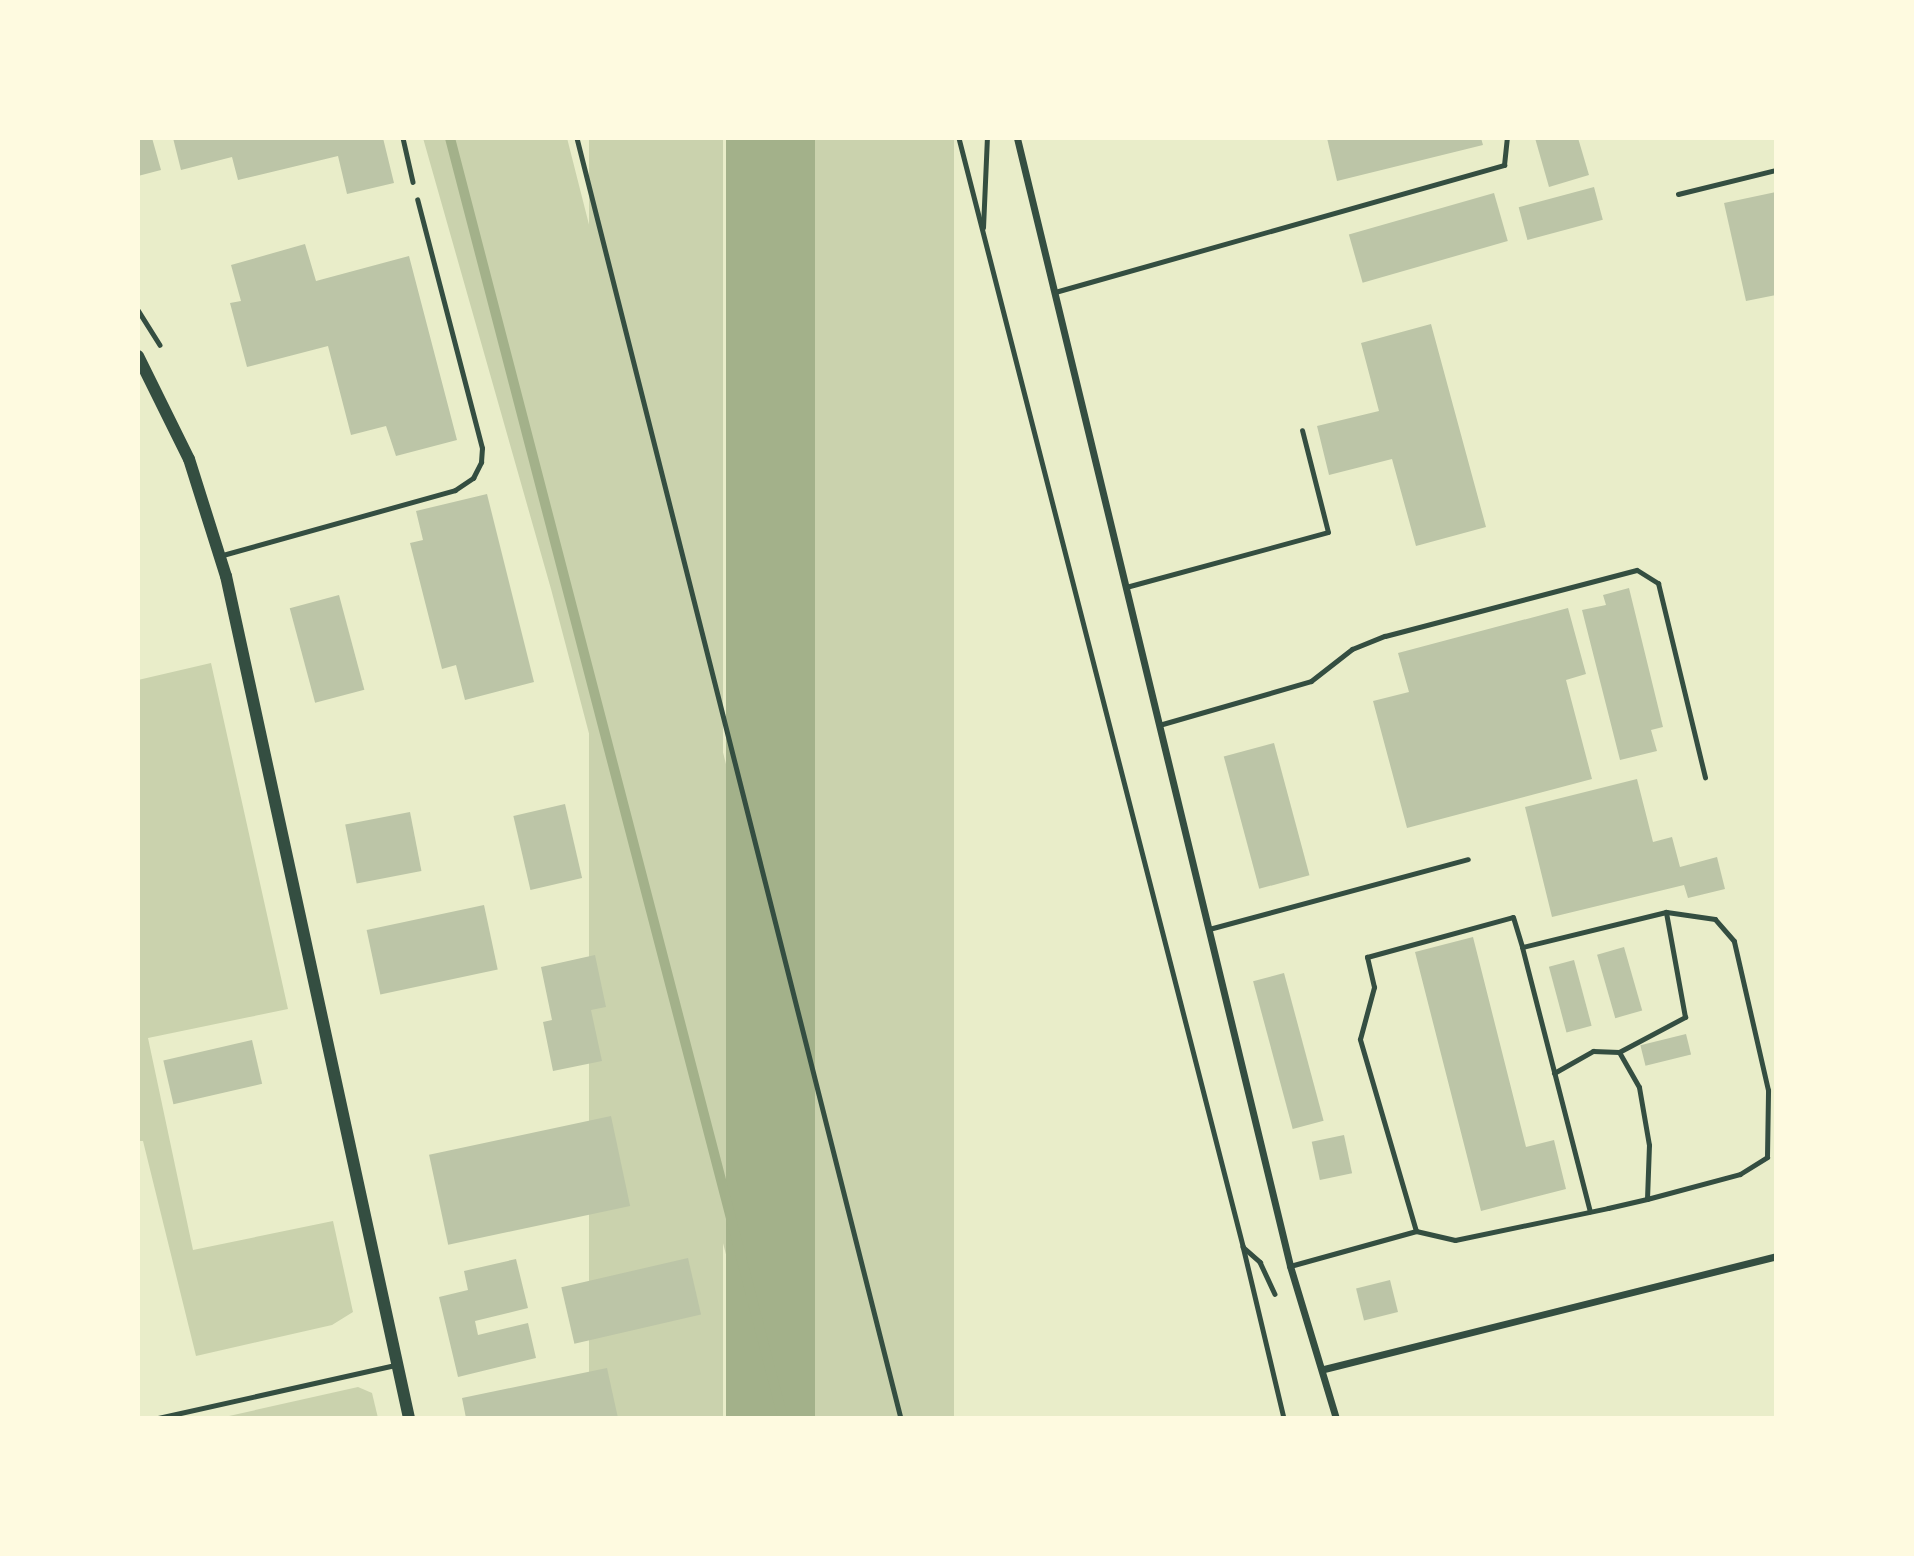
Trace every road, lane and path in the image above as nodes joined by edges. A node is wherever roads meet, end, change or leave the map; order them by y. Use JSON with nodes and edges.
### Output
{"nodes":[{"id":1,"x":403,"y":138,"type":"edge"},
{"id":2,"x":577,"y":138,"type":"edge"},
{"id":3,"x":959,"y":138,"type":"edge"},
{"id":4,"x":987,"y":138,"type":"edge"},
{"id":5,"x":1017,"y":138,"type":"edge"},
{"id":6,"x":1507,"y":138,"type":"edge"},
{"id":7,"x":1776,"y":170,"type":"edge"},
{"id":8,"x":1678,"y":194,"type":"dead end"},
{"id":9,"x":417,"y":199,"type":"joint"},
{"id":10,"x":983,"y":237,"type":"junction"},
{"id":11,"x":1055,"y":292,"type":"junction"},
{"id":12,"x":138,"y":356,"type":"edge"},
{"id":13,"x":1302,"y":430,"type":"dead end"},
{"id":14,"x":219,"y":556,"type":"junction"},
{"id":15,"x":1126,"y":587,"type":"junction"},
{"id":16,"x":1159,"y":725,"type":"junction"},
{"id":17,"x":1706,"y":777,"type":"dead end"},
{"id":18,"x":1468,"y":859,"type":"dead end"},
{"id":19,"x":1666,"y":912,"type":"junction"},
{"id":20,"x":1209,"y":929,"type":"junction"},
{"id":21,"x":1522,"y":947,"type":"junction"},
{"id":22,"x":1619,"y":1052,"type":"junction"},
{"id":23,"x":1554,"y":1073,"type":"junction"},
{"id":24,"x":1647,"y":1199,"type":"junction"},
{"id":25,"x":1590,"y":1211,"type":"junction"},
{"id":26,"x":1416,"y":1231,"type":"junction"},
{"id":27,"x":1776,"y":1256,"type":"edge"},
{"id":28,"x":1290,"y":1266,"type":"junction"},
{"id":29,"x":396,"y":1364,"type":"junction"},
{"id":30,"x":1324,"y":1369,"type":"junction"},
{"id":31,"x":158,"y":1418,"type":"edge"},
{"id":32,"x":409,"y":1418,"type":"edge"},
{"id":33,"x":901,"y":1418,"type":"edge"},
{"id":34,"x":1284,"y":1418,"type":"edge"},
{"id":35,"x":1336,"y":1418,"type":"edge"}],
"edges":[{"from":1,"to":9,"type":"path"},
{"from":2,"to":33,"type":"path"},
{"from":3,"to":10,"type":"path"},
{"from":4,"to":10,"type":"path"},
{"from":5,"to":11,"type":"street"},
{"from":6,"to":11,"type":"lane"},
{"from":7,"to":8,"type":"lane"},
{"from":9,"to":14,"type":"lane"},
{"from":10,"to":34,"type":"path"},
{"from":11,"to":15,"type":"street"},
{"from":12,"to":14,"type":"street"},
{"from":13,"to":15,"type":"lane"},
{"from":14,"to":29,"type":"street"},
{"from":15,"to":16,"type":"street"},
{"from":16,"to":17,"type":"lane"},
{"from":16,"to":20,"type":"street"},
{"from":18,"to":20,"type":"lane"},
{"from":19,"to":21,"type":"lane"},
{"from":19,"to":22,"type":"lane"},
{"from":19,"to":24,"type":"lane"},
{"from":20,"to":28,"type":"street"},
{"from":21,"to":23,"type":"lane"},
{"from":21,"to":26,"type":"lane"},
{"from":22,"to":23,"type":"lane"},
{"from":22,"to":24,"type":"lane"},
{"from":23,"to":25,"type":"lane"},
{"from":24,"to":25,"type":"lane"},
{"from":25,"to":26,"type":"lane"},
{"from":26,"to":28,"type":"lane"},
{"from":27,"to":30,"type":"street"},
{"from":28,"to":30,"type":"street"},
{"from":29,"to":31,"type":"lane"},
{"from":29,"to":32,"type":"street"},
{"from":30,"to":35,"type":"street"}]}
